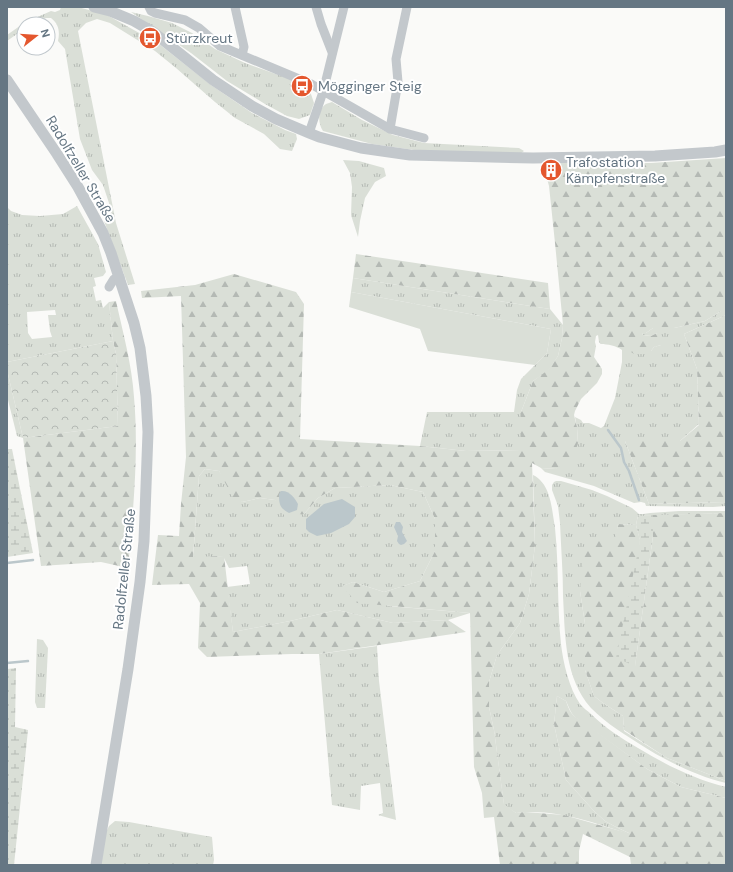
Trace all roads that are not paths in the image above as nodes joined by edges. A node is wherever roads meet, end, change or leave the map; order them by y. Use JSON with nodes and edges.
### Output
{"nodes":[{"id":1,"x":94,"y":7,"type":"edge"},
{"id":2,"x":235,"y":7,"type":"edge"},
{"id":3,"x":316,"y":7,"type":"edge"},
{"id":4,"x":344,"y":7,"type":"edge"},
{"id":5,"x":407,"y":7,"type":"edge"},
{"id":6,"x":150,"y":9,"type":"edge"},
{"id":7,"x":332,"y":52,"type":"junction"},
{"id":8,"x":242,"y":55,"type":"junction"},
{"id":9,"x":7,"y":80,"type":"edge"},
{"id":10,"x":323,"y":92,"type":"junction"},
{"id":11,"x":390,"y":129,"type":"junction"},
{"id":12,"x":309,"y":133,"type":"junction"},
{"id":13,"x":424,"y":138,"type":"dead end"},
{"id":14,"x":726,"y":150,"type":"edge"},
{"id":15,"x":120,"y":277,"type":"junction"},
{"id":16,"x":109,"y":287,"type":"dead end"},
{"id":17,"x":96,"y":865,"type":"edge"}],
"edges":[{"from":1,"to":12,"type":"street"},
{"from":2,"to":8,"type":"street"},
{"from":3,"to":7,"type":"street"},
{"from":4,"to":7,"type":"street"},
{"from":5,"to":11,"type":"street"},
{"from":6,"to":8,"type":"street"},
{"from":7,"to":10,"type":"street"},
{"from":8,"to":10,"type":"street"},
{"from":9,"to":15,"type":"street","name":"Radolfzeller Straße"},
{"from":10,"to":11,"type":"street"},
{"from":10,"to":12,"type":"street"},
{"from":11,"to":13,"type":"street"},
{"from":12,"to":14,"type":"street"},
{"from":15,"to":16,"type":"street"},
{"from":15,"to":17,"type":"street","name":"Radolfzeller Straße"}]}
